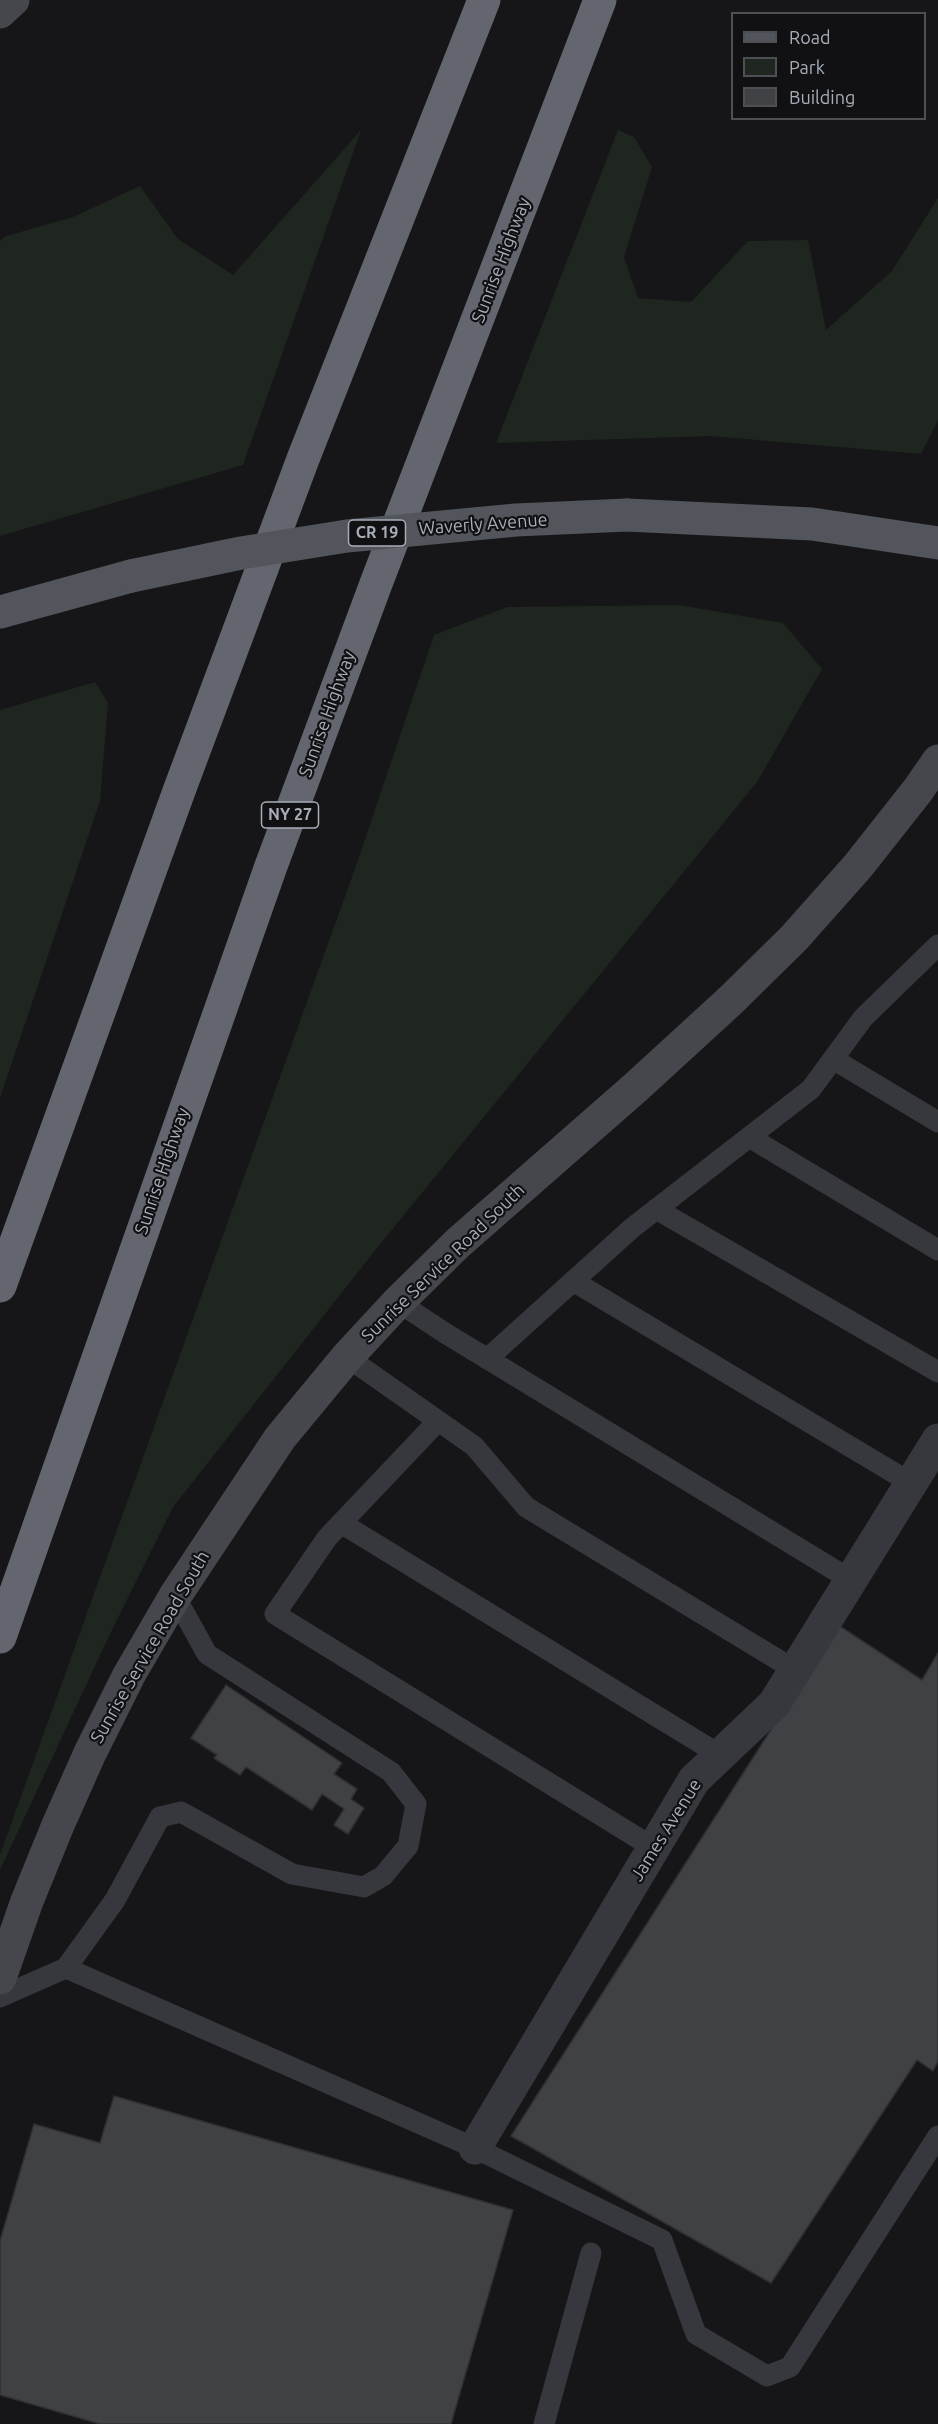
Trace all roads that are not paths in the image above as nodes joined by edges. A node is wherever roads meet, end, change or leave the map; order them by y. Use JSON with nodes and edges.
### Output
{"nodes":[{"id":1,"x":13,"y":0,"type":"edge"},
{"id":2,"x":484,"y":0,"type":"edge"},
{"id":3,"x":600,"y":0,"type":"edge"},
{"id":4,"x":0,"y":12,"type":"edge"},
{"id":5,"x":938,"y":543,"type":"edge"},
{"id":6,"x":6,"y":610,"type":"edge"},
{"id":7,"x":938,"y":761,"type":"edge"},
{"id":8,"x":938,"y":945,"type":"edge"},
{"id":9,"x":833,"y":1059,"type":"junction"},
{"id":10,"x":938,"y":1122,"type":"edge"},
{"id":11,"x":749,"y":1137,"type":"junction"},
{"id":12,"x":656,"y":1209,"type":"junction"},
{"id":13,"x":938,"y":1250,"type":"edge"},
{"id":14,"x":573,"y":1281,"type":"junction"},
{"id":15,"x":0,"y":1286,"type":"edge"},
{"id":16,"x":398,"y":1302,"type":"junction"},
{"id":17,"x":347,"y":1357,"type":"junction"},
{"id":18,"x":487,"y":1359,"type":"junction"},
{"id":19,"x":938,"y":1372,"type":"edge"},
{"id":20,"x":438,"y":1421,"type":"junction"},
{"id":21,"x":938,"y":1440,"type":"edge"},
{"id":22,"x":911,"y":1483,"type":"junction"},
{"id":23,"x":341,"y":1523,"type":"junction"},
{"id":24,"x":851,"y":1580,"type":"junction"},
{"id":25,"x":175,"y":1596,"type":"junction"},
{"id":26,"x":0,"y":1637,"type":"edge"},
{"id":27,"x":795,"y":1670,"type":"junction"},
{"id":28,"x":720,"y":1755,"type":"junction"},
{"id":29,"x":654,"y":1848,"type":"junction"},
{"id":30,"x":66,"y":1968,"type":"junction"},
{"id":31,"x":0,"y":1978,"type":"edge"},
{"id":32,"x":0,"y":1996,"type":"edge"},
{"id":33,"x":938,"y":2136,"type":"edge"},
{"id":34,"x":475,"y":2148,"type":"junction"},
{"id":35,"x":591,"y":2253,"type":"dead end"},
{"id":36,"x":544,"y":2424,"type":"edge"}],
"edges":[{"from":1,"to":4,"type":"main road"},
{"from":2,"to":15,"type":"highway"},
{"from":3,"to":26,"type":"highway","name":"Sunrise Highway","number":"NY 27"},
{"from":5,"to":6,"type":"main road","name":"Waverly Avenue","number":"CR 19","bridge":true},
{"from":7,"to":16,"type":"main road","name":"Sunrise Service Road South"},
{"from":8,"to":9,"type":"lane"},
{"from":9,"to":10,"type":"lane"},
{"from":9,"to":11,"type":"lane"},
{"from":11,"to":12,"type":"lane"},
{"from":11,"to":13,"type":"lane"},
{"from":12,"to":14,"type":"lane"},
{"from":12,"to":19,"type":"lane"},
{"from":14,"to":18,"type":"lane"},
{"from":14,"to":22,"type":"lane"},
{"from":16,"to":17,"type":"main road","name":"Sunrise Service Road South"},
{"from":16,"to":18,"type":"lane"},
{"from":17,"to":20,"type":"lane"},
{"from":17,"to":25,"type":"main road","name":"Sunrise Service Road South"},
{"from":18,"to":24,"type":"lane"},
{"from":20,"to":23,"type":"lane"},
{"from":20,"to":27,"type":"lane"},
{"from":21,"to":22,"type":"street","name":"James Avenue"},
{"from":22,"to":24,"type":"street","name":"James Avenue"},
{"from":23,"to":28,"type":"lane"},
{"from":23,"to":29,"type":"lane"},
{"from":24,"to":27,"type":"street","name":"James Avenue"},
{"from":25,"to":30,"type":"lane"},
{"from":25,"to":31,"type":"main road","name":"Sunrise Service Road South"},
{"from":27,"to":28,"type":"street","name":"James Avenue"},
{"from":28,"to":29,"type":"street","name":"James Avenue"},
{"from":29,"to":34,"type":"street","name":"James Avenue"},
{"from":30,"to":32,"type":"lane"},
{"from":30,"to":34,"type":"lane"},
{"from":33,"to":34,"type":"lane"},
{"from":35,"to":36,"type":"lane"}]}
